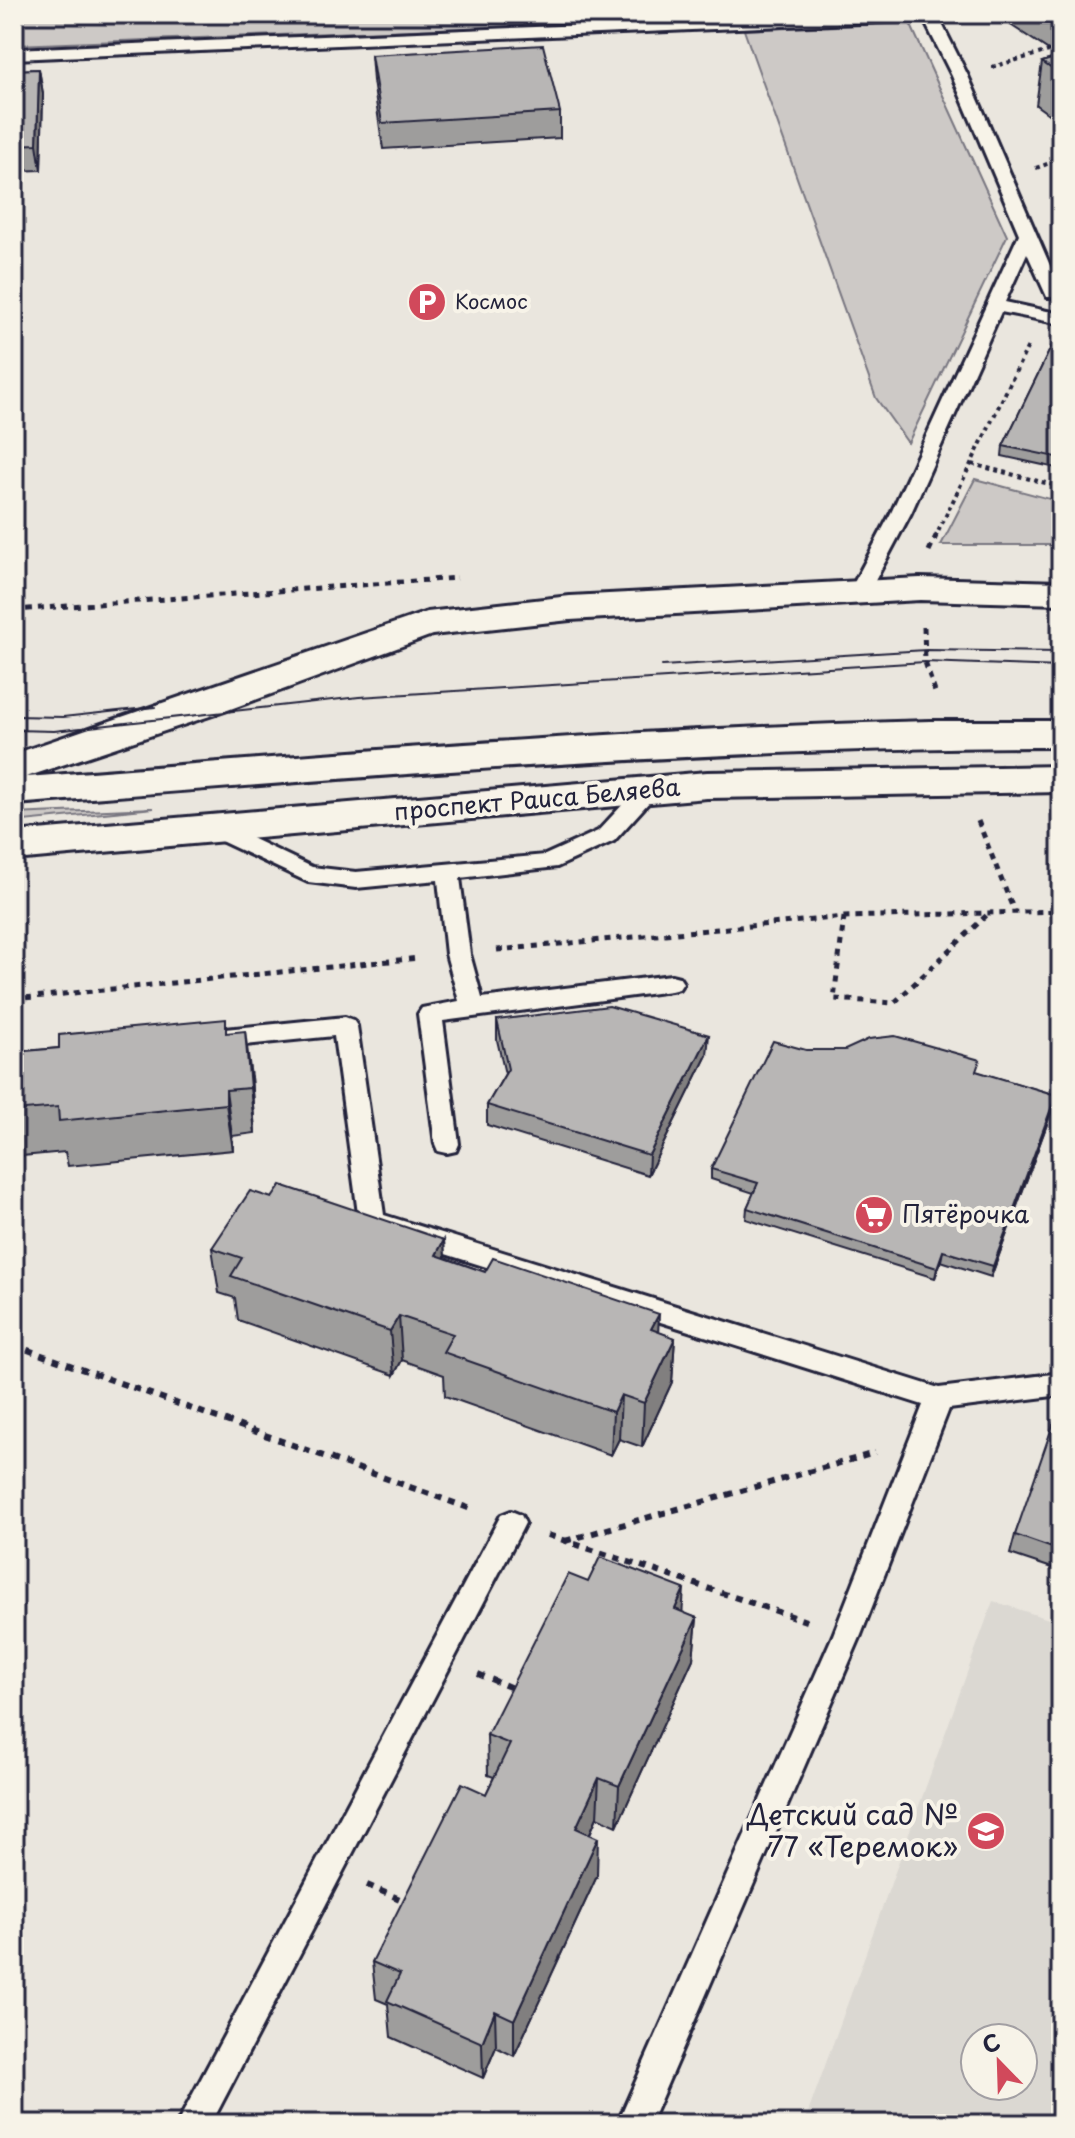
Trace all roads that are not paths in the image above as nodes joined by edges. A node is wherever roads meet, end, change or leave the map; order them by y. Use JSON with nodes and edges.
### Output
{"nodes":[{"id":1,"x":929,"y":14,"type":"edge"},
{"id":2,"x":14,"y":54,"type":"edge"},
{"id":3,"x":1027,"y":235,"type":"junction"},
{"id":4,"x":1053,"y":293,"type":"dead end"},
{"id":5,"x":995,"y":305,"type":"junction"},
{"id":6,"x":1052,"y":317,"type":"edge"},
{"id":7,"x":1061,"y":593,"type":"edge"},
{"id":8,"x":858,"y":594,"type":"junction"},
{"id":9,"x":1061,"y":734,"type":"edge"},
{"id":10,"x":14,"y":768,"type":"edge"},
{"id":11,"x":1061,"y":779,"type":"edge"},
{"id":12,"x":649,"y":790,"type":"junction"},
{"id":13,"x":14,"y":791,"type":"edge"},
{"id":14,"x":212,"y":828,"type":"junction"},
{"id":15,"x":14,"y":846,"type":"edge"},
{"id":16,"x":448,"y":871,"type":"junction"},
{"id":17,"x":671,"y":983,"type":"dead end"},
{"id":18,"x":473,"y":1008,"type":"junction"},
{"id":19,"x":194,"y":1041,"type":"edge"},
{"id":20,"x":447,"y":1144,"type":"dead end"},
{"id":21,"x":1061,"y":1384,"type":"edge"},
{"id":22,"x":939,"y":1399,"type":"junction"},
{"id":23,"x":511,"y":1523,"type":"road end"},
{"id":24,"x":193,"y":2124,"type":"edge"},
{"id":25,"x":633,"y":2124,"type":"edge"}],
"edges":[{"from":1,"to":2,"type":"lane"},
{"from":1,"to":3,"type":"lane"},
{"from":3,"to":4,"type":"lane"},
{"from":3,"to":5,"type":"lane"},
{"from":5,"to":6,"type":"lane"},
{"from":5,"to":8,"type":"lane"},
{"from":7,"to":8,"type":"street"},
{"from":8,"to":10,"type":"street"},
{"from":9,"to":13,"type":"street","name":"проспект Раиса Беляева"},
{"from":11,"to":12,"type":"street","name":"проспект Раиса Беляева"},
{"from":12,"to":14,"type":"street","name":"проспект Раиса Беляева"},
{"from":12,"to":16,"type":"lane"},
{"from":14,"to":15,"type":"street","name":"проспект Раиса Беляева"},
{"from":14,"to":16,"type":"lane"},
{"from":16,"to":18,"type":"lane"},
{"from":17,"to":18,"type":"lane"},
{"from":18,"to":20,"type":"lane"},
{"from":19,"to":22,"type":"lane"},
{"from":21,"to":22,"type":"lane"},
{"from":22,"to":25,"type":"lane"},
{"from":23,"to":24,"type":"lane"}]}
